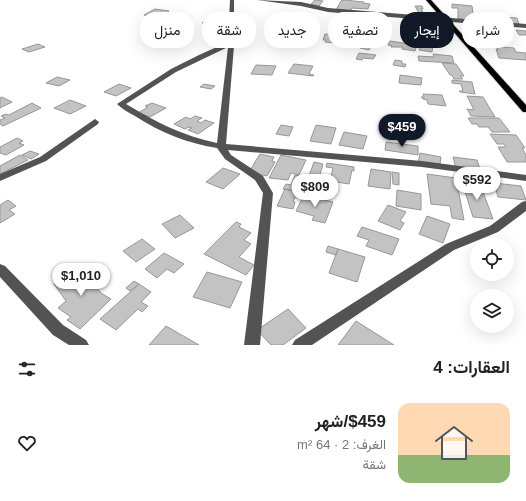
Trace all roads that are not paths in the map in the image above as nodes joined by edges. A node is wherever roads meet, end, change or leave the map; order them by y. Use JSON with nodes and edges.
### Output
{"nodes":[{"id":1,"x":232,"y":0,"type":"edge"},
{"id":2,"x":259,"y":0,"type":"edge"},
{"id":3,"x":428,"y":0,"type":"edge"},
{"id":4,"x":232,"y":12,"type":"edge"},
{"id":5,"x":438,"y":12,"type":"edge"},
{"id":6,"x":400,"y":16,"type":"edge"},
{"id":7,"x":454,"y":20,"type":"edge"},
{"id":8,"x":526,"y":26,"type":"edge"},
{"id":9,"x":454,"y":30,"type":"edge"},
{"id":10,"x":219,"y":48,"type":"edge"},
{"id":11,"x":231,"y":48,"type":"edge"},
{"id":12,"x":526,"y":110,"type":"edge"},
{"id":13,"x":95,"y":122,"type":"dead end"},
{"id":14,"x":221,"y":147,"type":"junction"},
{"id":15,"x":0,"y":178,"type":"edge"},
{"id":16,"x":526,"y":178,"type":"edge"},
{"id":17,"x":526,"y":206,"type":"edge"},
{"id":18,"x":0,"y":269,"type":"edge"},
{"id":19,"x":81,"y":345,"type":"edge"},
{"id":20,"x":252,"y":345,"type":"edge"},
{"id":21,"x":300,"y":345,"type":"edge"}],
"edges":[{"from":1,"to":4,"type":"street"},
{"from":2,"to":6,"type":"street"},
{"from":3,"to":5,"type":"main road"},
{"from":7,"to":8,"type":"street"},
{"from":9,"to":12,"type":"main road"},
{"from":10,"to":14,"type":"street"},
{"from":11,"to":14,"type":"street"},
{"from":13,"to":15,"type":"street"},
{"from":14,"to":16,"type":"street"},
{"from":14,"to":20,"type":"street"},
{"from":17,"to":21,"type":"street"},
{"from":18,"to":19,"type":"street"}]}
